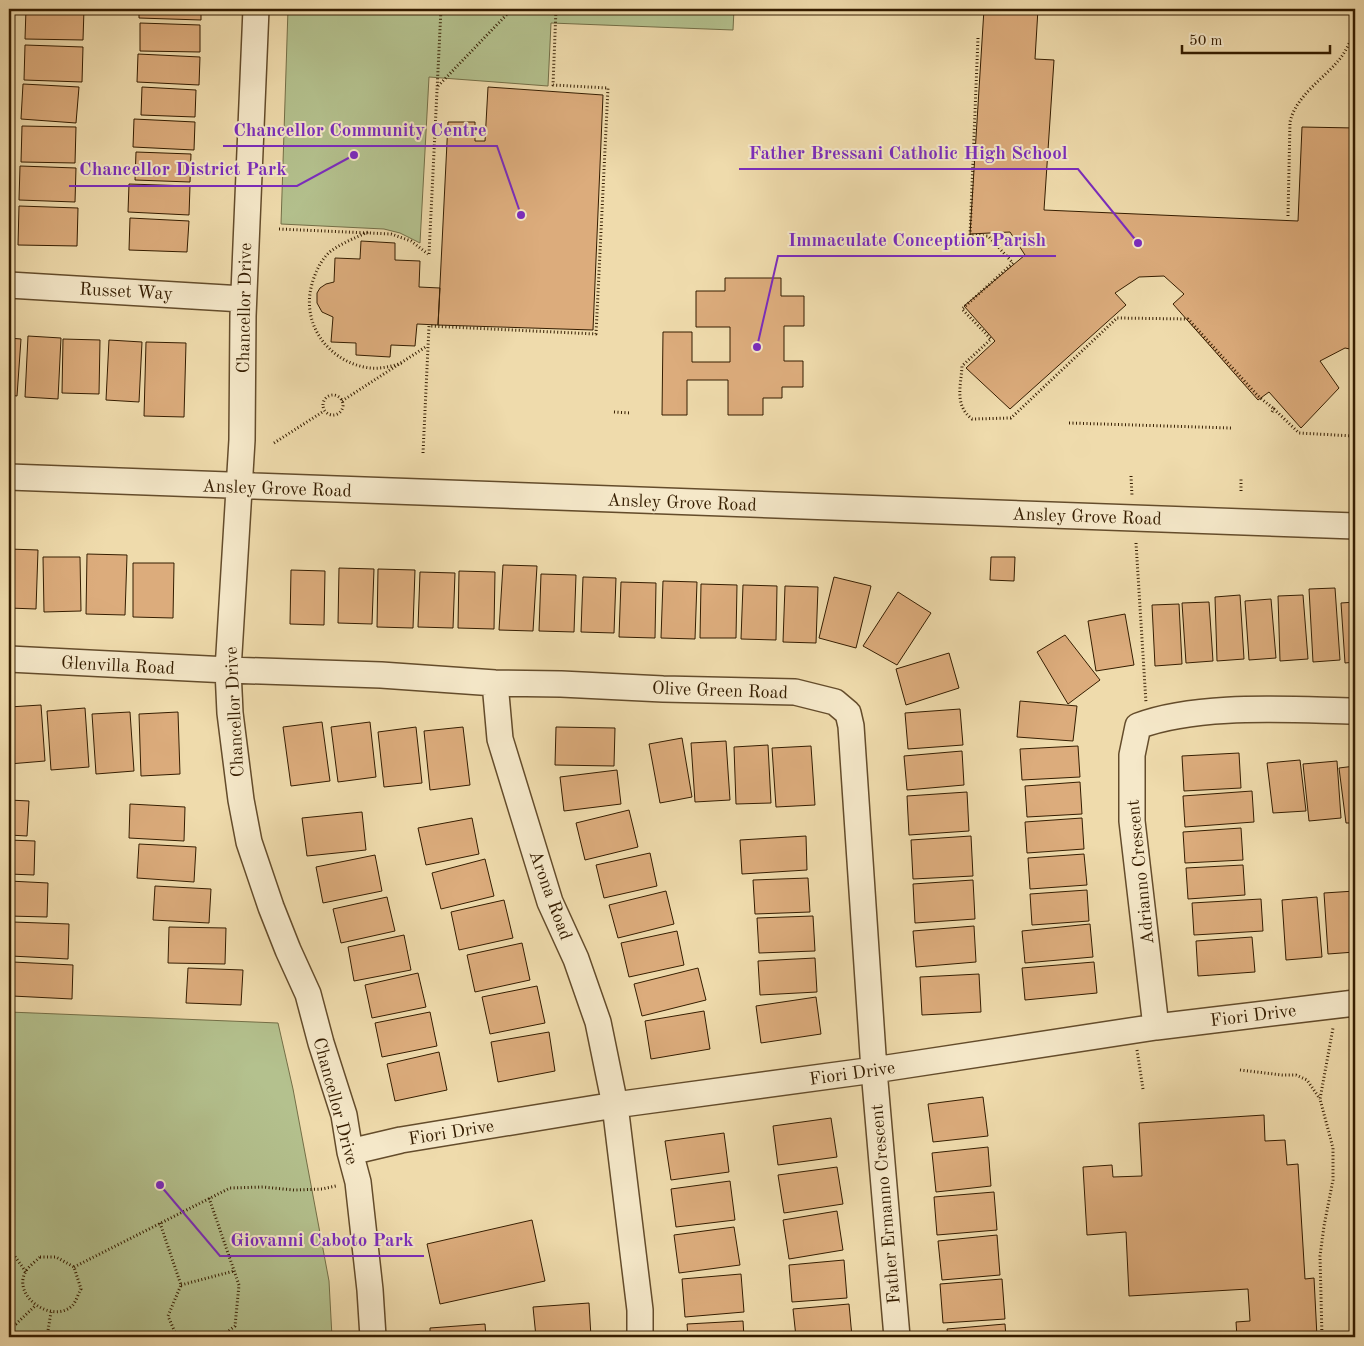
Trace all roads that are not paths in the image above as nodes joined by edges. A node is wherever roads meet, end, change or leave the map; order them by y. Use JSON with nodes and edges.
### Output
{"nodes":[{"id":1,"x":256,"y":9,"type":"edge"},
{"id":2,"x":9,"y":285,"type":"edge"},
{"id":3,"x":243,"y":298,"type":"junction"},
{"id":4,"x":9,"y":477,"type":"edge"},
{"id":5,"x":239,"y":486,"type":"junction"},
{"id":6,"x":1355,"y":526,"type":"edge"},
{"id":7,"x":9,"y":659,"type":"edge"},
{"id":8,"x":228,"y":670,"type":"junction"},
{"id":9,"x":494,"y":683,"type":"junction"},
{"id":10,"x":1355,"y":712,"type":"edge"},
{"id":11,"x":1349,"y":1004,"type":"edge"},
{"id":12,"x":1145,"y":1029,"type":"junction"},
{"id":13,"x":874,"y":1070,"type":"junction"},
{"id":14,"x":615,"y":1105,"type":"junction"},
{"id":15,"x":350,"y":1152,"type":"junction"},
{"id":16,"x":373,"y":1337,"type":"edge"},
{"id":17,"x":640,"y":1337,"type":"edge"},
{"id":18,"x":897,"y":1337,"type":"edge"}],
"edges":[{"from":1,"to":3,"type":"street","name":"Chancellor Drive"},
{"from":2,"to":3,"type":"street","name":"Russet Way"},
{"from":3,"to":5,"type":"street","name":"Chancellor Drive"},
{"from":4,"to":5,"type":"street","name":"Ansley Grove Road"},
{"from":5,"to":6,"type":"street","name":"Ansley Grove Road"},
{"from":5,"to":8,"type":"street","name":"Chancellor Drive"},
{"from":7,"to":8,"type":"street","name":"Glenvilla Road"},
{"from":8,"to":9,"type":"street","name":"Olive Green Road"},
{"from":8,"to":15,"type":"street","name":"Chancellor Drive"},
{"from":9,"to":13,"type":"street","name":"Olive Green Road"},
{"from":9,"to":14,"type":"street","name":"Arona Road"},
{"from":10,"to":12,"type":"street","name":"Adrianno Crescent"},
{"from":11,"to":12,"type":"street","name":"Fiori Drive"},
{"from":12,"to":13,"type":"street","name":"Fiori Drive"},
{"from":13,"to":14,"type":"street","name":"Fiori Drive"},
{"from":13,"to":18,"type":"street","name":"Father Ermanno Crescent"},
{"from":14,"to":15,"type":"street","name":"Fiori Drive"},
{"from":14,"to":17,"type":"street"},
{"from":15,"to":16,"type":"street","name":"Chancellor Drive"}]}
